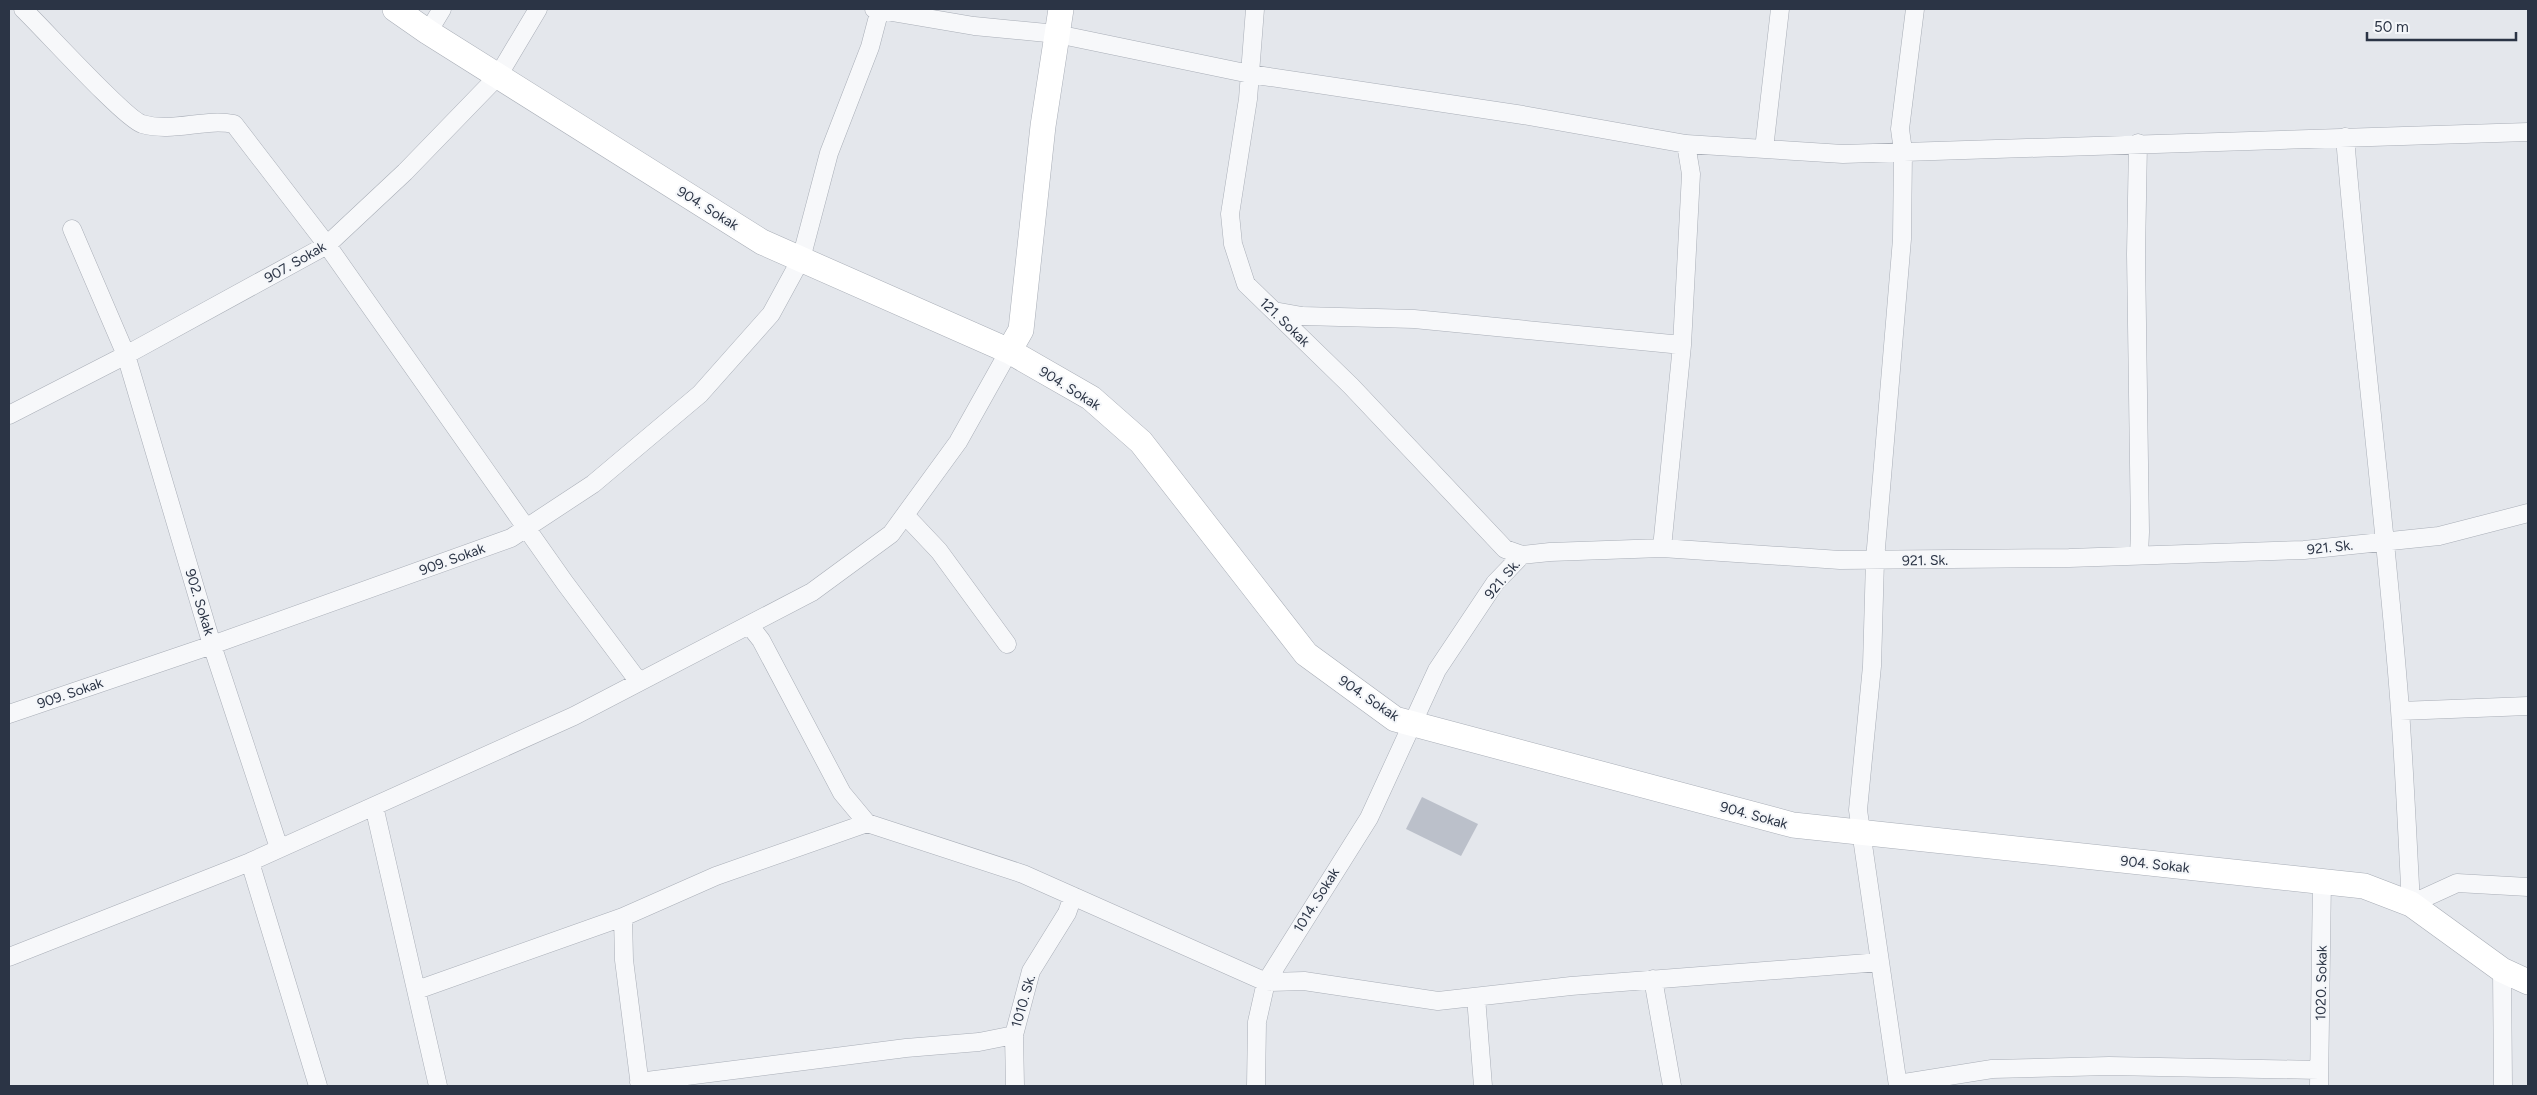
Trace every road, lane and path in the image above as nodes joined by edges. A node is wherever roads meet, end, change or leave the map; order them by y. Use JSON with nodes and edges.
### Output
{"nodes":[{"id":1,"x":24,"y":9,"type":"edge"},
{"id":2,"x":395,"y":9,"type":"edge"},
{"id":3,"x":442,"y":9,"type":"edge"},
{"id":4,"x":538,"y":9,"type":"edge"},
{"id":5,"x":1061,"y":9,"type":"edge"},
{"id":6,"x":1255,"y":9,"type":"edge"},
{"id":7,"x":1780,"y":9,"type":"edge"},
{"id":8,"x":1915,"y":9,"type":"edge"},
{"id":9,"x":878,"y":10,"type":"edge"},
{"id":10,"x":428,"y":32,"type":"junction"},
{"id":11,"x":1057,"y":34,"type":"junction"},
{"id":12,"x":1250,"y":74,"type":"junction"},
{"id":13,"x":498,"y":76,"type":"junction"},
{"id":14,"x":2528,"y":132,"type":"edge"},
{"id":15,"x":2345,"y":137,"type":"junction"},
{"id":16,"x":2138,"y":143,"type":"junction"},
{"id":17,"x":1686,"y":144,"type":"junction"},
{"id":18,"x":1764,"y":149,"type":"junction"},
{"id":19,"x":1903,"y":151,"type":"junction"},
{"id":20,"x":72,"y":229,"type":"dead end"},
{"id":21,"x":326,"y":245,"type":"junction"},
{"id":22,"x":801,"y":259,"type":"junction"},
{"id":23,"x":1274,"y":311,"type":"junction"},
{"id":24,"x":1682,"y":344,"type":"junction"},
{"id":25,"x":1009,"y":351,"type":"junction"},
{"id":26,"x":126,"y":355,"type":"junction"},
{"id":27,"x":9,"y":415,"type":"edge"},
{"id":28,"x":2528,"y":513,"type":"edge"},
{"id":29,"x":905,"y":515,"type":"junction"},
{"id":30,"x":526,"y":528,"type":"junction"},
{"id":31,"x":2384,"y":542,"type":"junction"},
{"id":32,"x":1662,"y":548,"type":"junction"},
{"id":33,"x":1522,"y":555,"type":"junction"},
{"id":34,"x":2139,"y":556,"type":"junction"},
{"id":35,"x":1875,"y":560,"type":"junction"},
{"id":36,"x":749,"y":625,"type":"junction"},
{"id":37,"x":1007,"y":644,"type":"dead end"},
{"id":38,"x":212,"y":645,"type":"junction"},
{"id":39,"x":640,"y":682,"type":"junction"},
{"id":40,"x":2528,"y":706,"type":"edge"},
{"id":41,"x":2400,"y":711,"type":"junction"},
{"id":42,"x":9,"y":714,"type":"edge"},
{"id":43,"x":1414,"y":724,"type":"junction"},
{"id":44,"x":374,"y":806,"type":"junction"},
{"id":45,"x":867,"y":823,"type":"junction"},
{"id":46,"x":1862,"y":834,"type":"junction"},
{"id":47,"x":279,"y":848,"type":"junction"},
{"id":48,"x":250,"y":862,"type":"junction"},
{"id":49,"x":2322,"y":880,"type":"junction"},
{"id":50,"x":2528,"y":887,"type":"edge"},
{"id":51,"x":1073,"y":896,"type":"junction"},
{"id":52,"x":2411,"y":904,"type":"junction"},
{"id":53,"x":623,"y":918,"type":"junction"},
{"id":54,"x":9,"y":957,"type":"edge"},
{"id":55,"x":1880,"y":962,"type":"junction"},
{"id":56,"x":2502,"y":970,"type":"junction"},
{"id":57,"x":1653,"y":979,"type":"junction"},
{"id":58,"x":1266,"y":982,"type":"junction"},
{"id":59,"x":2528,"y":982,"type":"edge"},
{"id":60,"x":416,"y":990,"type":"junction"},
{"id":61,"x":1476,"y":997,"type":"junction"},
{"id":62,"x":1014,"y":1035,"type":"junction"},
{"id":63,"x":2319,"y":1078,"type":"edge"},
{"id":64,"x":639,"y":1084,"type":"edge"},
{"id":65,"x":1898,"y":1085,"type":"edge"},
{"id":66,"x":318,"y":1086,"type":"edge"},
{"id":67,"x":438,"y":1086,"type":"edge"},
{"id":68,"x":1015,"y":1086,"type":"edge"},
{"id":69,"x":1256,"y":1086,"type":"edge"},
{"id":70,"x":1483,"y":1086,"type":"edge"},
{"id":71,"x":1672,"y":1086,"type":"edge"},
{"id":72,"x":2503,"y":1086,"type":"edge"}],
"edges":[{"from":1,"to":21,"type":"street"},
{"from":2,"to":10,"type":"street","name":"904. Sokak"},
{"from":3,"to":10,"type":"street"},
{"from":4,"to":13,"type":"street","name":"907. Sokak"},
{"from":5,"to":11,"type":"street"},
{"from":6,"to":12,"type":"street","name":"121. Sokak"},
{"from":7,"to":18,"type":"street"},
{"from":8,"to":19,"type":"street"},
{"from":9,"to":11,"type":"street"},
{"from":9,"to":22,"type":"street","name":"909. Sokak"},
{"from":10,"to":13,"type":"street","name":"904. Sokak"},
{"from":11,"to":12,"type":"street"},
{"from":11,"to":25,"type":"street"},
{"from":12,"to":17,"type":"street"},
{"from":12,"to":23,"type":"street","name":"121. Sokak"},
{"from":13,"to":21,"type":"street","name":"907. Sokak"},
{"from":13,"to":22,"type":"street","name":"904. Sokak"},
{"from":14,"to":15,"type":"street"},
{"from":15,"to":16,"type":"street"},
{"from":15,"to":31,"type":"street"},
{"from":16,"to":19,"type":"street"},
{"from":16,"to":34,"type":"street"},
{"from":17,"to":18,"type":"street"},
{"from":17,"to":24,"type":"street"},
{"from":18,"to":19,"type":"street"},
{"from":19,"to":35,"type":"street"},
{"from":20,"to":26,"type":"street","name":"902. Sokak"},
{"from":21,"to":26,"type":"street","name":"907. Sokak"},
{"from":21,"to":30,"type":"street"},
{"from":22,"to":25,"type":"street","name":"904. Sokak"},
{"from":22,"to":30,"type":"street","name":"909. Sokak"},
{"from":23,"to":24,"type":"street"},
{"from":23,"to":33,"type":"street","name":"121. Sokak"},
{"from":24,"to":32,"type":"street"},
{"from":25,"to":29,"type":"street"},
{"from":25,"to":43,"type":"street","name":"904. Sokak"},
{"from":26,"to":27,"type":"street","name":"907. Sokak"},
{"from":26,"to":38,"type":"street","name":"902. Sokak"},
{"from":28,"to":31,"type":"street","name":"921. Sk."},
{"from":29,"to":36,"type":"street"},
{"from":29,"to":37,"type":"street"},
{"from":30,"to":38,"type":"street","name":"909. Sokak"},
{"from":30,"to":39,"type":"street"},
{"from":31,"to":34,"type":"street","name":"921. Sk."},
{"from":31,"to":41,"type":"street"},
{"from":32,"to":33,"type":"street","name":"921. Sk."},
{"from":32,"to":35,"type":"street","name":"921. Sk."},
{"from":33,"to":43,"type":"street","name":"921. Sk."},
{"from":34,"to":35,"type":"street","name":"921. Sk."},
{"from":35,"to":46,"type":"street"},
{"from":36,"to":39,"type":"street"},
{"from":36,"to":45,"type":"street"},
{"from":38,"to":42,"type":"street","name":"909. Sokak"},
{"from":38,"to":47,"type":"street","name":"902. Sokak"},
{"from":39,"to":44,"type":"street"},
{"from":40,"to":41,"type":"street"},
{"from":41,"to":52,"type":"street"},
{"from":43,"to":46,"type":"street","name":"904. Sokak"},
{"from":43,"to":58,"type":"street","name":"1014. Sokak"},
{"from":44,"to":47,"type":"street"},
{"from":44,"to":60,"type":"street"},
{"from":45,"to":51,"type":"street"},
{"from":45,"to":53,"type":"street"},
{"from":46,"to":49,"type":"street","name":"904. Sokak"},
{"from":46,"to":55,"type":"street"},
{"from":47,"to":48,"type":"street"},
{"from":48,"to":54,"type":"street"},
{"from":48,"to":66,"type":"street"},
{"from":49,"to":52,"type":"street","name":"904. Sokak"},
{"from":49,"to":63,"type":"street","name":"1020. Sokak"},
{"from":50,"to":52,"type":"street"},
{"from":51,"to":58,"type":"street"},
{"from":51,"to":62,"type":"street","name":"1010. Sk."},
{"from":52,"to":56,"type":"street","name":"904. Sokak"},
{"from":53,"to":60,"type":"street"},
{"from":53,"to":64,"type":"street"},
{"from":55,"to":57,"type":"street"},
{"from":55,"to":65,"type":"street"},
{"from":56,"to":59,"type":"street","name":"904. Sokak"},
{"from":56,"to":72,"type":"street"},
{"from":57,"to":61,"type":"street"},
{"from":57,"to":71,"type":"street"},
{"from":58,"to":61,"type":"street"},
{"from":58,"to":69,"type":"street","name":"1014. Sokak"},
{"from":60,"to":67,"type":"street"},
{"from":61,"to":70,"type":"street"},
{"from":62,"to":64,"type":"street"},
{"from":62,"to":68,"type":"street","name":"1010. Sk."},
{"from":63,"to":65,"type":"street"}]}
